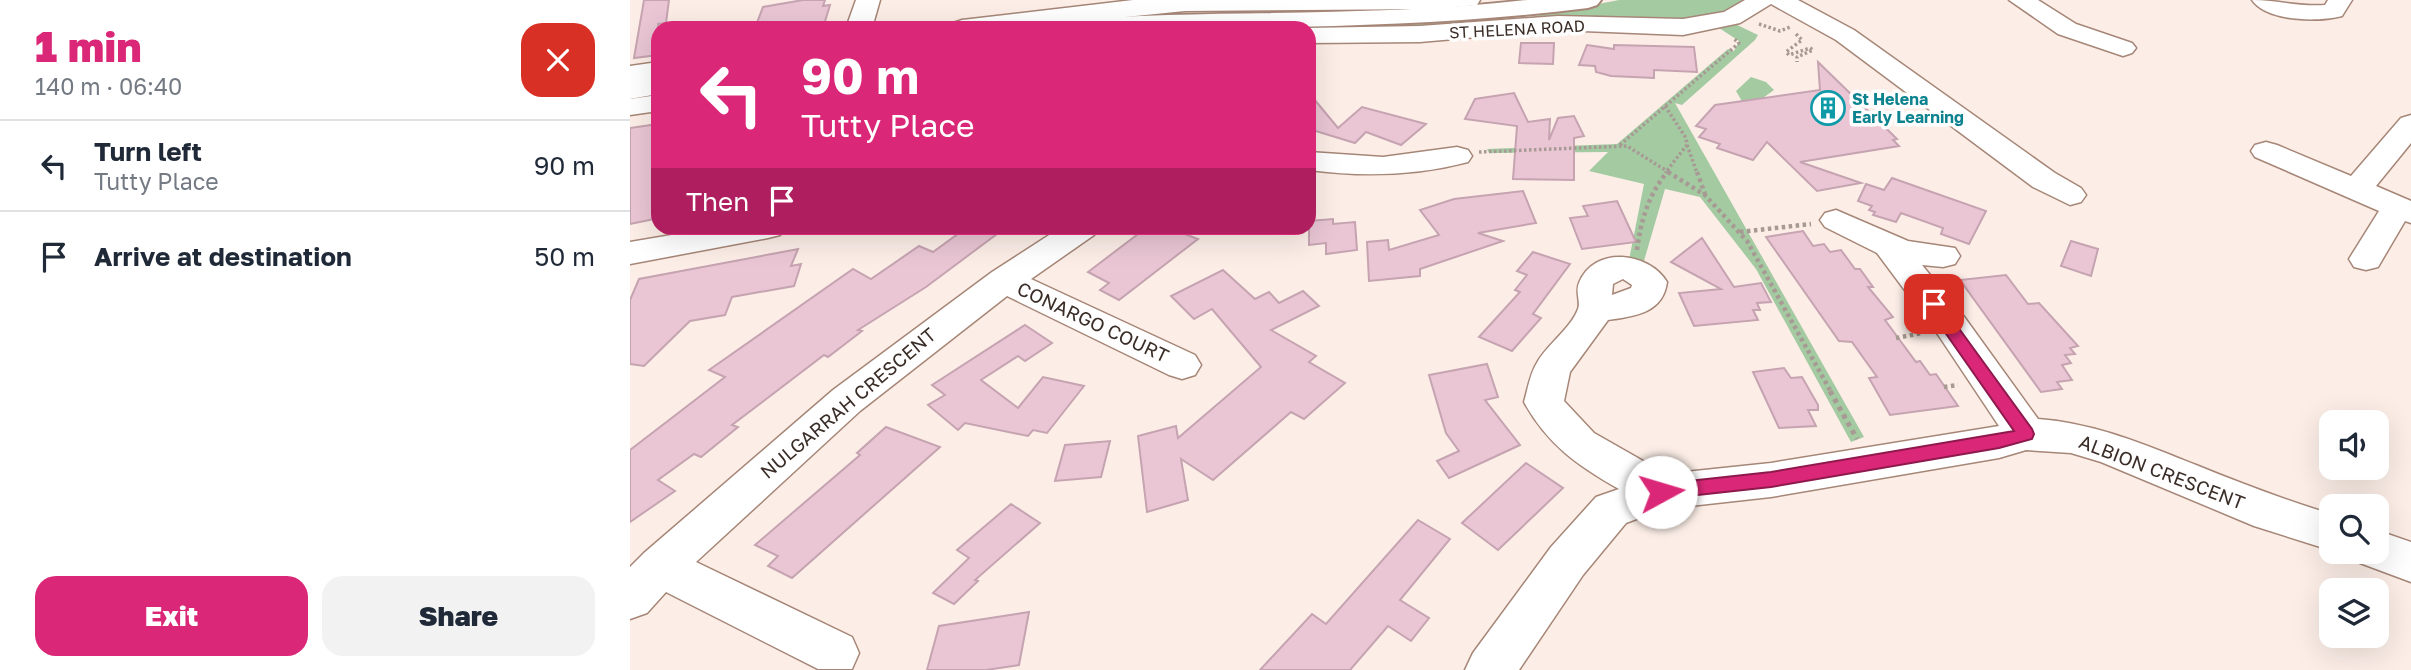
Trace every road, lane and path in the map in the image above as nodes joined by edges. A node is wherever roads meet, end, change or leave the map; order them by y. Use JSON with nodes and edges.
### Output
{"nodes":[{"id":1,"x":868,"y":0,"type":"edge"},
{"id":2,"x":1468,"y":0,"type":"edge"},
{"id":3,"x":1588,"y":0,"type":"edge"},
{"id":4,"x":1780,"y":0,"type":"edge"},
{"id":5,"x":2021,"y":0,"type":"edge"},
{"id":6,"x":2264,"y":0,"type":"edge"},
{"id":7,"x":2340,"y":0,"type":"edge"},
{"id":8,"x":1108,"y":5,"type":"edge"},
{"id":9,"x":1760,"y":12,"type":"edge"},
{"id":10,"x":861,"y":21,"type":"edge"},
{"id":11,"x":1006,"y":21,"type":"edge"},
{"id":12,"x":1160,"y":21,"type":"edge"},
{"id":13,"x":1232,"y":21,"type":"edge"},
{"id":14,"x":1316,"y":29,"type":"edge"},
{"id":15,"x":1316,"y":29,"type":"edge"},
{"id":16,"x":1730,"y":36,"type":"dead end"},
{"id":17,"x":2123,"y":48,"type":"dead end"},
{"id":18,"x":1797,"y":62,"type":"dead end"},
{"id":19,"x":651,"y":71,"type":"edge"},
{"id":20,"x":630,"y":74,"type":"edge"},
{"id":21,"x":651,"y":86,"type":"edge"},
{"id":22,"x":630,"y":90,"type":"edge"},
{"id":23,"x":651,"y":104,"type":"edge"},
{"id":24,"x":1665,"y":106,"type":"junction"},
{"id":25,"x":630,"y":107,"type":"edge"},
{"id":26,"x":2411,"y":124,"type":"edge"},
{"id":27,"x":1625,"y":141,"type":"junction"},
{"id":28,"x":1686,"y":145,"type":"junction"},
{"id":29,"x":1620,"y":146,"type":"junction"},
{"id":30,"x":1633,"y":147,"type":"junction"},
{"id":31,"x":2266,"y":151,"type":"dead end"},
{"id":32,"x":1457,"y":156,"type":"joint"},
{"id":33,"x":1316,"y":162,"type":"edge"},
{"id":34,"x":1666,"y":171,"type":"junction"},
{"id":35,"x":2357,"y":188,"type":"junction"},
{"id":36,"x":1705,"y":195,"type":"junction"},
{"id":37,"x":2070,"y":195,"type":"dead end"},
{"id":38,"x":2404,"y":210,"type":"edge"},
{"id":39,"x":1826,"y":222,"type":"joint"},
{"id":40,"x":1740,"y":232,"type":"junction"},
{"id":41,"x":729,"y":235,"type":"edge"},
{"id":42,"x":1072,"y":235,"type":"edge"},
{"id":43,"x":1890,"y":248,"type":"junction"},
{"id":44,"x":630,"y":253,"type":"edge"},
{"id":45,"x":1943,"y":256,"type":"dead end"},
{"id":46,"x":2366,"y":259,"type":"dead end"},
{"id":47,"x":1632,"y":268,"type":"joint"},
{"id":48,"x":1004,"y":280,"type":"junction"},
{"id":49,"x":1931,"y":331,"type":"dead end"},
{"id":50,"x":1896,"y":338,"type":"dead end"},
{"id":51,"x":1182,"y":365,"type":"dead end"},
{"id":52,"x":2026,"y":434,"type":"junction"},
{"id":53,"x":1870,"y":464,"type":"junction"},
{"id":54,"x":1661,"y":492,"type":"junction"},
{"id":55,"x":2319,"y":529,"type":"edge"},
{"id":56,"x":2389,"y":554,"type":"edge"},
{"id":57,"x":2411,"y":562,"type":"edge"},
{"id":58,"x":645,"y":583,"type":"edge"},
{"id":59,"x":835,"y":653,"type":"dead end"},
{"id":60,"x":1490,"y":670,"type":"edge"}],
"edges":[{"from":1,"to":10,"type":"street"},
{"from":2,"to":8,"type":"street","name":"ST HELENA ROAD"},
{"from":3,"to":14,"type":"main road","name":"ST HELENA ROAD"},
{"from":4,"to":37,"type":"street"},
{"from":5,"to":17,"type":"street"},
{"from":6,"to":7,"type":"street"},
{"from":8,"to":11,"type":"street","name":"ST HELENA ROAD"},
{"from":9,"to":15,"type":"street","name":"ST HELENA ROAD"},
{"from":9,"to":18,"type":"path"},
{"from":12,"to":13,"type":"main road","name":"ST HELENA ROAD"},
{"from":16,"to":24,"type":"path"},
{"from":19,"to":20,"type":"street"},
{"from":21,"to":22,"type":"main road"},
{"from":23,"to":25,"type":"street"},
{"from":24,"to":27,"type":"path"},
{"from":24,"to":28,"type":"path"},
{"from":26,"to":35,"type":"street"},
{"from":27,"to":29,"type":"path"},
{"from":27,"to":30,"type":"path"},
{"from":28,"to":34,"type":"path"},
{"from":28,"to":36,"type":"path"},
{"from":29,"to":30,"type":"path"},
{"from":29,"to":32,"type":"path"},
{"from":30,"to":34,"type":"path"},
{"from":31,"to":35,"type":"street"},
{"from":32,"to":33,"type":"street"},
{"from":34,"to":36,"type":"path"},
{"from":34,"to":47,"type":"path"},
{"from":35,"to":38,"type":"street"},
{"from":36,"to":40,"type":"path"},
{"from":38,"to":46,"type":"street"},
{"from":39,"to":40,"type":"path"},
{"from":39,"to":43,"type":"street"},
{"from":40,"to":53,"type":"path"},
{"from":41,"to":44,"type":"street"},
{"from":42,"to":48,"type":"street","name":"NULGARRAH CRESCENT"},
{"from":43,"to":45,"type":"street"},
{"from":43,"to":52,"type":"street"},
{"from":47,"to":54,"type":"street"},
{"from":48,"to":51,"type":"street","name":"CONARGO COURT"},
{"from":48,"to":58,"type":"street","name":"NULGARRAH CRESCENT"},
{"from":49,"to":50,"type":"path"},
{"from":52,"to":53,"type":"street","name":"ALBION CRESCENT"},
{"from":52,"to":55,"type":"street","name":"ALBION CRESCENT"},
{"from":53,"to":54,"type":"street","name":"ALBION CRESCENT"},
{"from":54,"to":60,"type":"street","name":"ALBION CRESCENT"},
{"from":56,"to":57,"type":"street"},
{"from":58,"to":59,"type":"street"}]}
